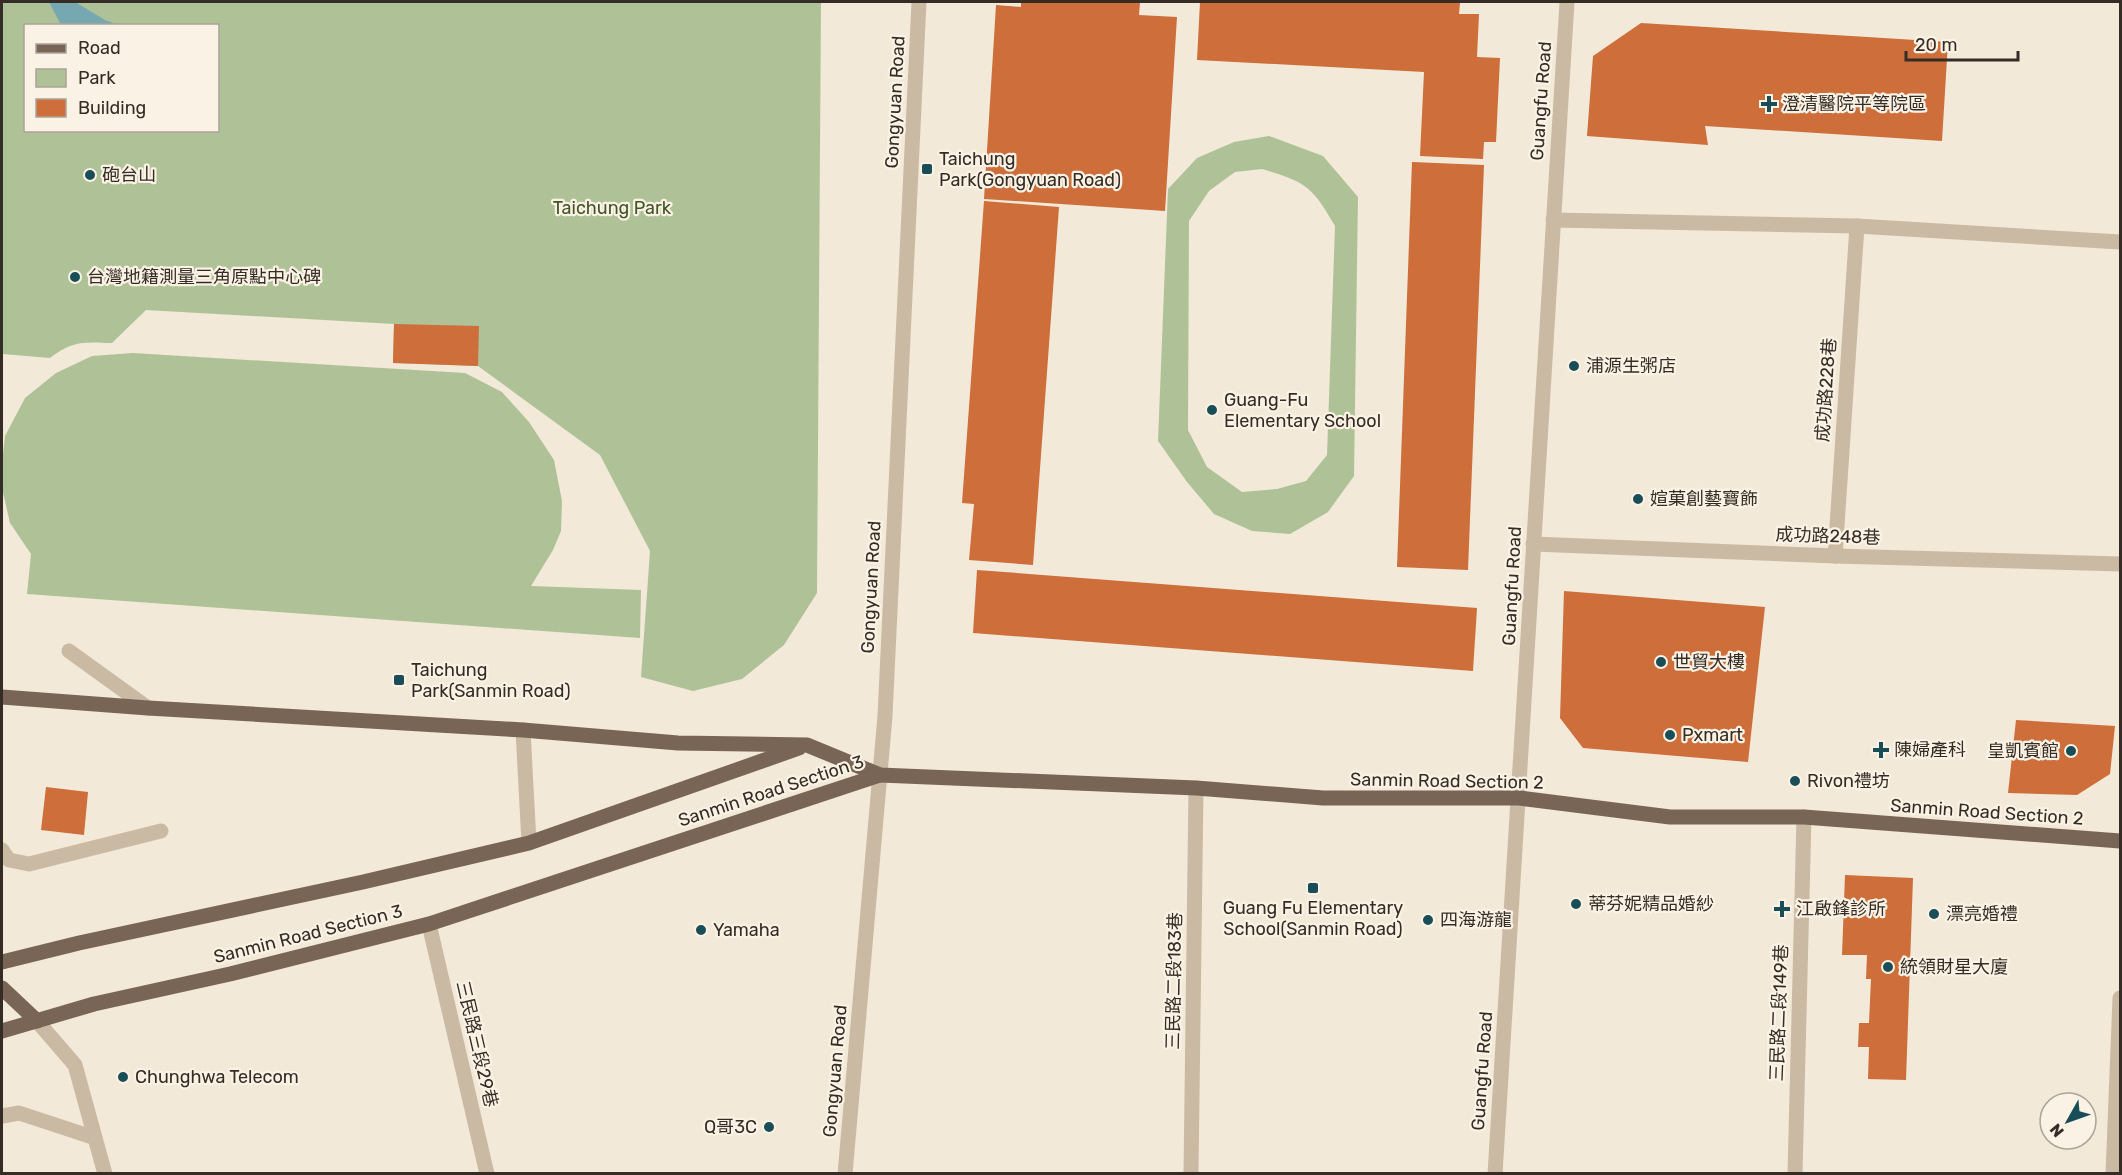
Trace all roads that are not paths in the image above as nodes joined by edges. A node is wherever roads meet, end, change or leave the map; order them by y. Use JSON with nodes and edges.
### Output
{"nodes":[{"id":1,"x":919,"y":2,"type":"edge"},
{"id":2,"x":1567,"y":2,"type":"edge"},
{"id":3,"x":1553,"y":220,"type":"junction"},
{"id":4,"x":1857,"y":226,"type":"junction"},
{"id":5,"x":2121,"y":242,"type":"edge"},
{"id":6,"x":1533,"y":544,"type":"junction"},
{"id":7,"x":1835,"y":556,"type":"junction"},
{"id":8,"x":2121,"y":564,"type":"edge"},
{"id":9,"x":69,"y":651,"type":"dead end"},
{"id":10,"x":2,"y":697,"type":"edge"},
{"id":11,"x":148,"y":708,"type":"junction"},
{"id":12,"x":523,"y":730,"type":"junction"},
{"id":13,"x":807,"y":745,"type":"junction"},
{"id":14,"x":880,"y":775,"type":"junction"},
{"id":15,"x":1196,"y":788,"type":"junction"},
{"id":16,"x":1519,"y":798,"type":"junction"},
{"id":17,"x":1804,"y":817,"type":"junction"},
{"id":18,"x":161,"y":831,"type":"dead end"},
{"id":19,"x":2121,"y":841,"type":"edge"},
{"id":20,"x":530,"y":843,"type":"junction"},
{"id":21,"x":2,"y":850,"type":"edge"},
{"id":22,"x":429,"y":924,"type":"junction"},
{"id":23,"x":2,"y":962,"type":"edge"},
{"id":24,"x":2,"y":988,"type":"edge"},
{"id":25,"x":2121,"y":998,"type":"edge"},
{"id":26,"x":37,"y":1021,"type":"junction"},
{"id":27,"x":2,"y":1031,"type":"edge"},
{"id":28,"x":2,"y":1116,"type":"edge"},
{"id":29,"x":95,"y":1138,"type":"junction"},
{"id":30,"x":105,"y":1173,"type":"edge"},
{"id":31,"x":487,"y":1173,"type":"edge"},
{"id":32,"x":845,"y":1173,"type":"edge"},
{"id":33,"x":1191,"y":1173,"type":"edge"},
{"id":34,"x":1495,"y":1173,"type":"edge"},
{"id":35,"x":1795,"y":1173,"type":"edge"},
{"id":36,"x":2113,"y":1173,"type":"edge"}],
"edges":[{"from":1,"to":14,"type":"street","name":"Gongyuan Road"},
{"from":2,"to":3,"type":"street","name":"Guangfu Road"},
{"from":3,"to":4,"type":"street"},
{"from":3,"to":6,"type":"street","name":"Guangfu Road"},
{"from":4,"to":5,"type":"street"},
{"from":4,"to":7,"type":"street","name":"成功路228巷"},
{"from":6,"to":7,"type":"street","name":"成功路248巷"},
{"from":6,"to":16,"type":"street","name":"Guangfu Road"},
{"from":7,"to":8,"type":"street","name":"成功路248巷"},
{"from":9,"to":11,"type":"street"},
{"from":10,"to":11,"type":"main road"},
{"from":11,"to":12,"type":"main road"},
{"from":12,"to":13,"type":"main road"},
{"from":12,"to":20,"type":"street"},
{"from":13,"to":14,"type":"main road","name":"Sanmin Road Section 3"},
{"from":13,"to":20,"type":"main road","name":"Sanmin Road Section 3"},
{"from":14,"to":15,"type":"main road","name":"Sanmin Road Section 2"},
{"from":14,"to":22,"type":"main road","name":"Sanmin Road Section 3"},
{"from":14,"to":32,"type":"street","name":"Gongyuan Road"},
{"from":15,"to":16,"type":"main road","name":"Sanmin Road Section 2"},
{"from":15,"to":33,"type":"street","name":"三民路二段183巷"},
{"from":16,"to":17,"type":"main road","name":"Sanmin Road Section 2"},
{"from":16,"to":34,"type":"street","name":"Guangfu Road"},
{"from":17,"to":19,"type":"main road","name":"Sanmin Road Section 2"},
{"from":17,"to":35,"type":"street","name":"三民路二段149巷"},
{"from":18,"to":21,"type":"street"},
{"from":20,"to":23,"type":"main road","name":"Sanmin Road Section 3"},
{"from":22,"to":26,"type":"main road","name":"Sanmin Road Section 3"},
{"from":22,"to":31,"type":"street","name":"三民路三段29巷"},
{"from":24,"to":26,"type":"main road"},
{"from":25,"to":36,"type":"street"},
{"from":26,"to":27,"type":"main road","name":"Sanmin Road Section 3"},
{"from":26,"to":29,"type":"street"},
{"from":28,"to":29,"type":"street"},
{"from":29,"to":30,"type":"street"}]}
